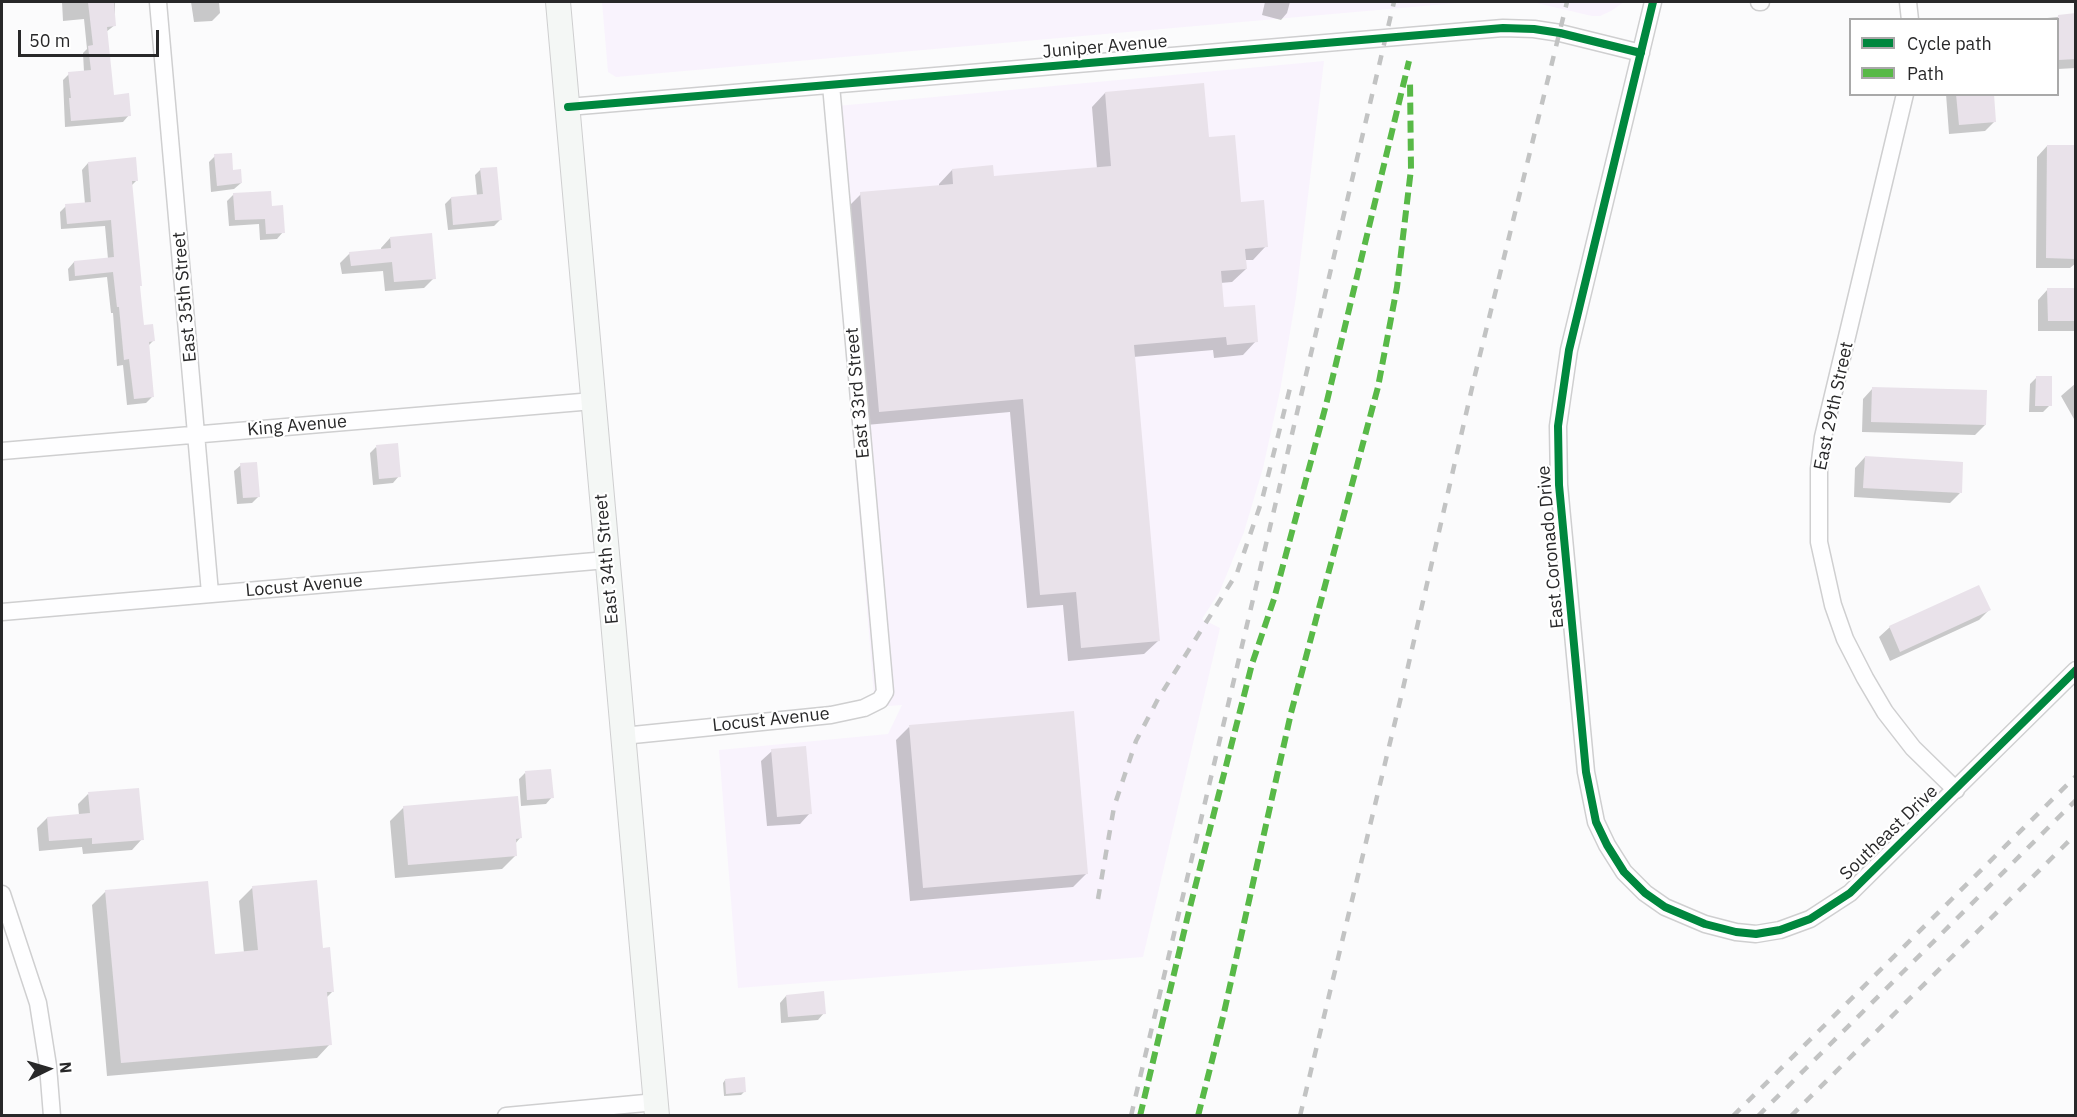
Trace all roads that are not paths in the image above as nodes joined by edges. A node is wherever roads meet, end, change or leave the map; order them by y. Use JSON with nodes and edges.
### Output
{"nodes":[{"id":1,"x":158,"y":2,"type":"edge"},
{"id":2,"x":558,"y":2,"type":"edge"},
{"id":3,"x":1653,"y":2,"type":"edge"},
{"id":4,"x":1908,"y":2,"type":"edge"},
{"id":5,"x":1910,"y":18,"type":"edge"},
{"id":6,"x":1641,"y":53,"type":"junction"},
{"id":7,"x":831,"y":85,"type":"junction"},
{"id":8,"x":1905,"y":96,"type":"edge"},
{"id":9,"x":568,"y":107,"type":"junction"},
{"id":10,"x":593,"y":401,"type":"junction"},
{"id":11,"x":197,"y":434,"type":"junction"},
{"id":12,"x":2,"y":451,"type":"edge"},
{"id":13,"x":607,"y":560,"type":"junction"},
{"id":14,"x":210,"y":593,"type":"junction"},
{"id":15,"x":2,"y":612,"type":"edge"},
{"id":16,"x":2076,"y":670,"type":"edge"},
{"id":17,"x":880,"y":700,"type":"joint"},
{"id":18,"x":623,"y":736,"type":"junction"},
{"id":19,"x":1956,"y":790,"type":"junction"},
{"id":20,"x":2,"y":894,"type":"edge"},
{"id":21,"x":1685,"y":917,"type":"joint"},
{"id":22,"x":656,"y":1109,"type":"edge"},
{"id":23,"x":51,"y":1116,"type":"edge"},
{"id":24,"x":506,"y":1116,"type":"edge"}],
"edges":[{"from":1,"to":11,"type":"street","name":"East 35th Street"},
{"from":2,"to":9,"type":"main road","name":"East 34th Street"},
{"from":3,"to":6,"type":"street","name":"East Coronado Drive"},
{"from":4,"to":5,"type":"street"},
{"from":6,"to":7,"type":"street","name":"Juniper Avenue"},
{"from":6,"to":21,"type":"street","name":"East Coronado Drive"},
{"from":7,"to":9,"type":"street","name":"Juniper Avenue"},
{"from":7,"to":17,"type":"street","name":"East 33rd Street"},
{"from":8,"to":19,"type":"street","name":"East 29th Street"},
{"from":9,"to":10,"type":"main road","name":"East 34th Street"},
{"from":10,"to":11,"type":"street","name":"King Avenue"},
{"from":10,"to":13,"type":"main road","name":"East 34th Street"},
{"from":11,"to":12,"type":"street","name":"King Avenue"},
{"from":11,"to":14,"type":"street","name":"East 35th Street"},
{"from":13,"to":14,"type":"street","name":"Locust Avenue"},
{"from":13,"to":18,"type":"main road","name":"East 34th Street"},
{"from":14,"to":15,"type":"street","name":"Locust Avenue"},
{"from":16,"to":19,"type":"street","name":"Southeast Drive"},
{"from":17,"to":18,"type":"street","name":"Locust Avenue"},
{"from":18,"to":22,"type":"main road","name":"East 34th Street"},
{"from":19,"to":21,"type":"street","name":"Southeast Drive"},
{"from":20,"to":23,"type":"street"},
{"from":22,"to":24,"type":"street"}]}
